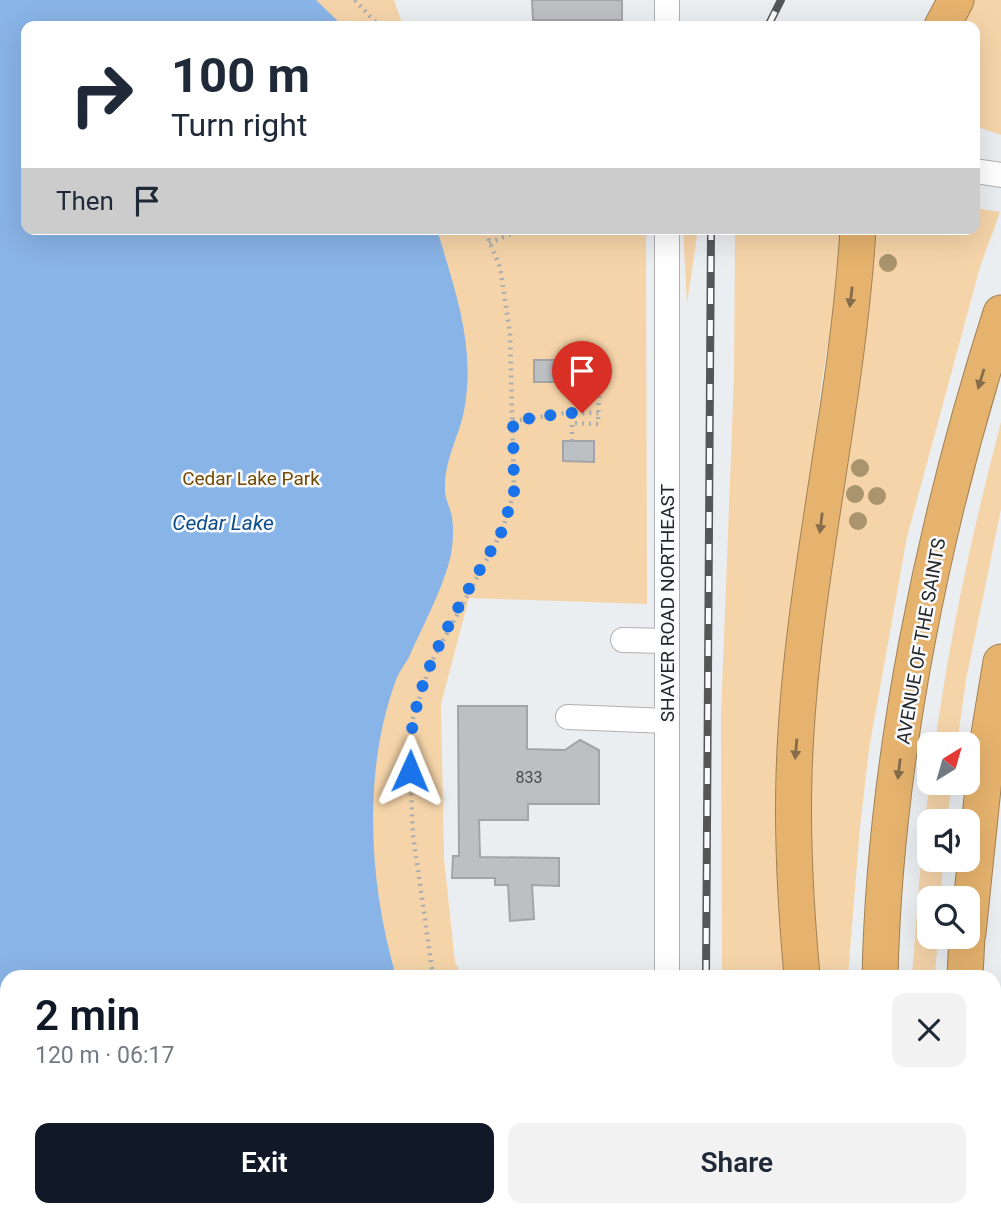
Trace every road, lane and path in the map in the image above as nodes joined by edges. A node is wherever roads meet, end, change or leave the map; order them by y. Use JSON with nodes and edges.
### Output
{"nodes":[{"id":1,"x":355,"y":0,"type":"edge"},
{"id":2,"x":667,"y":0,"type":"edge"},
{"id":3,"x":956,"y":0,"type":"edge"},
{"id":4,"x":374,"y":21,"type":"edge"},
{"id":5,"x":667,"y":21,"type":"edge"},
{"id":6,"x":945,"y":21,"type":"edge"},
{"id":7,"x":980,"y":172,"type":"edge"},
{"id":8,"x":1001,"y":175,"type":"edge"},
{"id":9,"x":486,"y":235,"type":"edge"},
{"id":10,"x":508,"y":235,"type":"edge"},
{"id":11,"x":667,"y":235,"type":"edge"},
{"id":12,"x":857,"y":235,"type":"edge"},
{"id":13,"x":489,"y":243,"type":"junction"},
{"id":14,"x":1001,"y":313,"type":"edge"},
{"id":15,"x":599,"y":393,"type":"dead end"},
{"id":16,"x":599,"y":413,"type":"junction"},
{"id":17,"x":513,"y":421,"type":"junction"},
{"id":18,"x":572,"y":441,"type":"dead end"},
{"id":19,"x":623,"y":640,"type":"dead end"},
{"id":20,"x":667,"y":640,"type":"junction"},
{"id":21,"x":1001,"y":662,"type":"edge"},
{"id":22,"x":568,"y":717,"type":"dead end"},
{"id":23,"x":667,"y":721,"type":"junction"},
{"id":24,"x":973,"y":886,"type":"edge"},
{"id":25,"x":967,"y":949,"type":"edge"},
{"id":26,"x":432,"y":970,"type":"edge"},
{"id":27,"x":667,"y":970,"type":"edge"},
{"id":28,"x":801,"y":970,"type":"edge"},
{"id":29,"x":880,"y":970,"type":"edge"},
{"id":30,"x":965,"y":970,"type":"edge"}],
"edges":[{"from":1,"to":4,"type":"path"},
{"from":2,"to":5,"type":"street"},
{"from":3,"to":6,"type":"highway"},
{"from":7,"to":8,"type":"street"},
{"from":9,"to":13,"type":"path"},
{"from":10,"to":13,"type":"path"},
{"from":11,"to":20,"type":"street","name":"SHAVER ROAD NORTHEAST"},
{"from":12,"to":28,"type":"highway","one_way":true},
{"from":13,"to":17,"type":"path"},
{"from":14,"to":29,"type":"highway","name":"AVENUE OF THE SAINTS","one_way":true},
{"from":15,"to":16,"type":"path"},
{"from":16,"to":17,"type":"path"},
{"from":16,"to":18,"type":"path"},
{"from":17,"to":26,"type":"path"},
{"from":19,"to":20,"type":"street"},
{"from":20,"to":23,"type":"street","name":"SHAVER ROAD NORTHEAST"},
{"from":21,"to":24,"type":"highway"},
{"from":22,"to":23,"type":"street"},
{"from":23,"to":27,"type":"street","name":"SHAVER ROAD NORTHEAST"},
{"from":25,"to":30,"type":"highway"}]}
